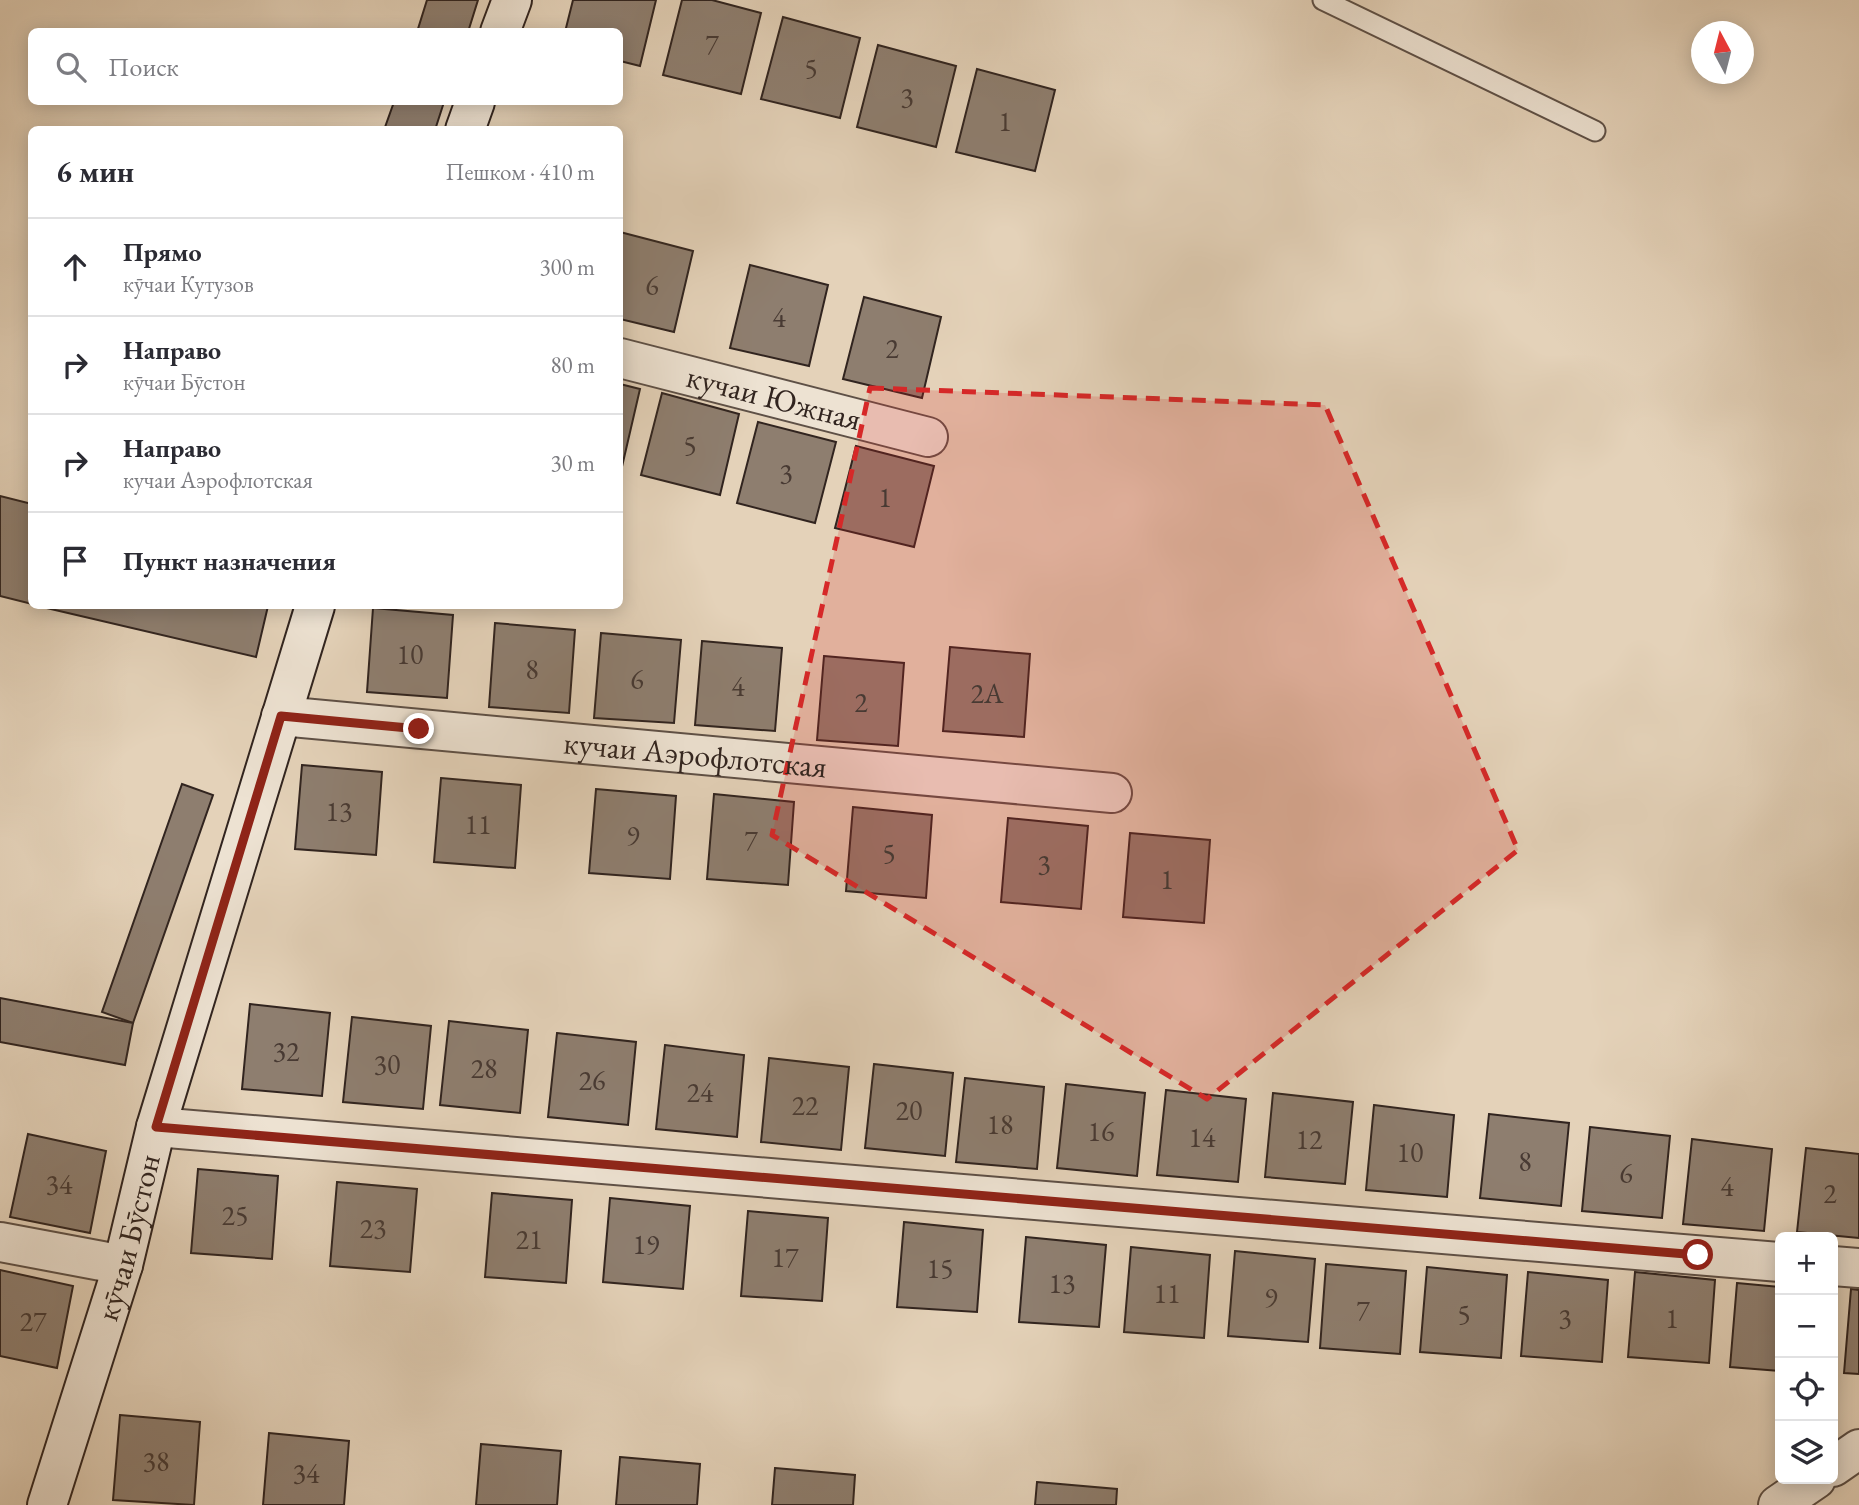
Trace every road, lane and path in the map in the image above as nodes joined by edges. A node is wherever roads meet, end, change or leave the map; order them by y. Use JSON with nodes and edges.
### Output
{"nodes":[{"id":1,"x":512,"y":0,"type":"edge"},
{"id":2,"x":1323,"y":0,"type":"edge"},
{"id":3,"x":502,"y":28,"type":"edge"},
{"id":4,"x":474,"y":105,"type":"edge"},
{"id":5,"x":466,"y":126,"type":"edge"},
{"id":6,"x":1595,"y":131,"type":"dead end"},
{"id":7,"x":623,"y":359,"type":"edge"},
{"id":8,"x":928,"y":437,"type":"dead end"},
{"id":9,"x":314,"y":609,"type":"edge"},
{"id":10,"x":281,"y":716,"type":"junction"},
{"id":11,"x":1112,"y":793,"type":"dead end"},
{"id":12,"x":156,"y":1127,"type":"junction"},
{"id":13,"x":0,"y":1242,"type":"edge"},
{"id":14,"x":1775,"y":1262,"type":"edge"},
{"id":15,"x":123,"y":1265,"type":"junction"},
{"id":16,"x":1838,"y":1266,"type":"edge"},
{"id":17,"x":1859,"y":1268,"type":"edge"},
{"id":18,"x":1859,"y":1450,"type":"edge"},
{"id":19,"x":1838,"y":1464,"type":"edge"},
{"id":20,"x":1809,"y":1484,"type":"edge"},
{"id":21,"x":47,"y":1505,"type":"edge"},
{"id":22,"x":1778,"y":1505,"type":"edge"}],
"edges":[{"from":1,"to":3,"type":"street"},
{"from":2,"to":6,"type":"lane"},
{"from":4,"to":5,"type":"street"},
{"from":7,"to":8,"type":"street","name":"кучаи Южная"},
{"from":9,"to":10,"type":"street","name":"кӯчаи Бӯстон"},
{"from":10,"to":11,"type":"street","name":"кучаи Аэрофлотская"},
{"from":10,"to":12,"type":"street","name":"кӯчаи Бӯстон"},
{"from":12,"to":14,"type":"street"},
{"from":12,"to":15,"type":"street","name":"кӯчаи Бӯстон"},
{"from":13,"to":15,"type":"street"},
{"from":15,"to":21,"type":"street","name":"кӯчаи Бӯстон"},
{"from":16,"to":17,"type":"street"},
{"from":18,"to":19,"type":"street"},
{"from":20,"to":22,"type":"street"}]}
